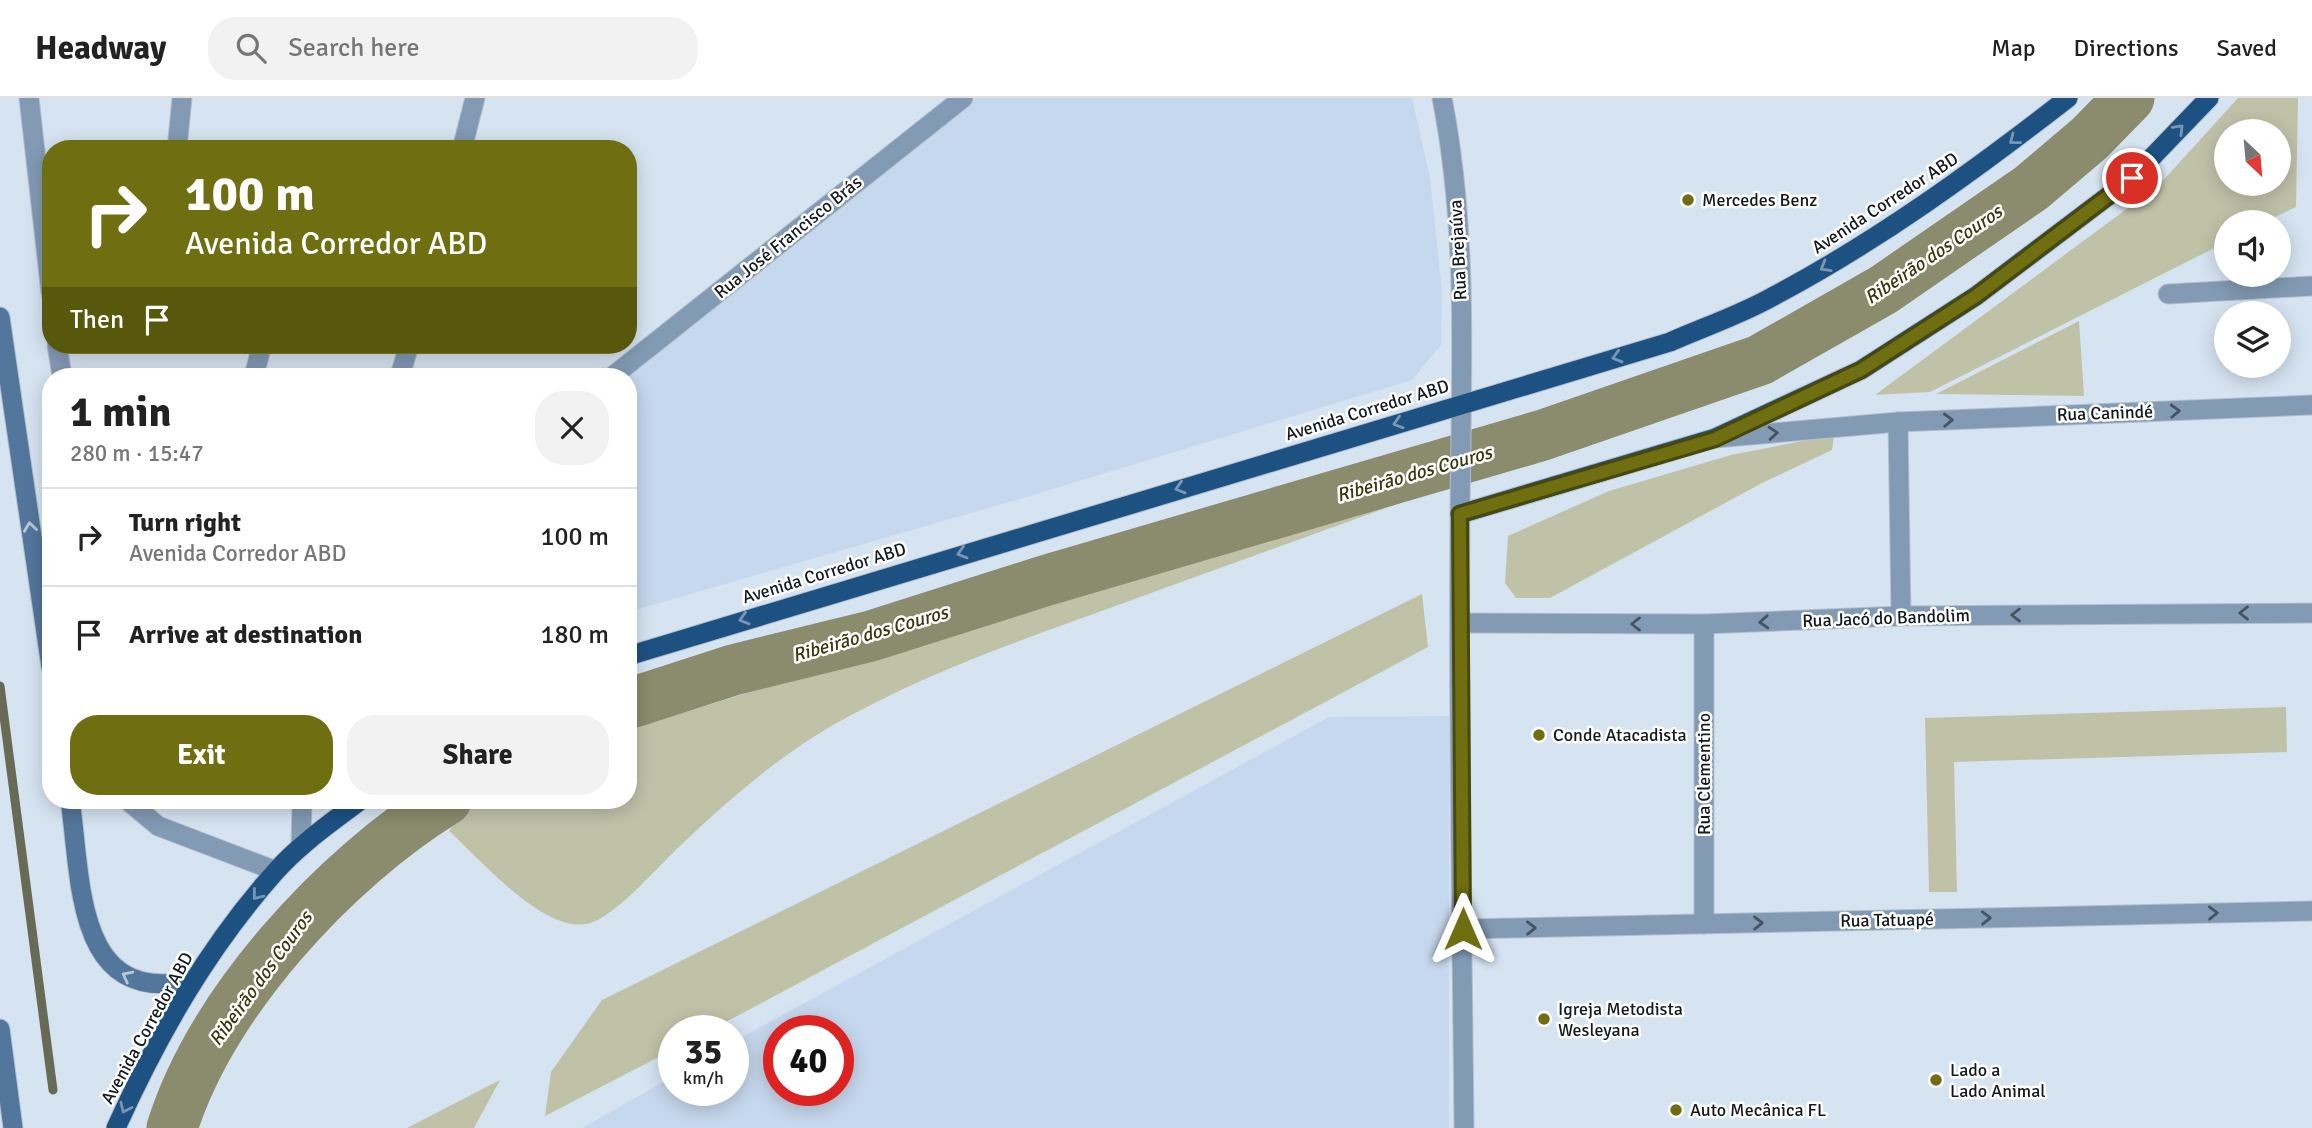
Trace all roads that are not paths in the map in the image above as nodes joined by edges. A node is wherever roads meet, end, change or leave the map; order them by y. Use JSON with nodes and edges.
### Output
{"nodes":[{"id":1,"x":29,"y":98,"type":"edge"},
{"id":2,"x":182,"y":98,"type":"edge"},
{"id":3,"x":475,"y":98,"type":"edge"},
{"id":4,"x":963,"y":98,"type":"edge"},
{"id":5,"x":1442,"y":98,"type":"edge"},
{"id":6,"x":2068,"y":98,"type":"edge"},
{"id":7,"x":2209,"y":98,"type":"edge"},
{"id":8,"x":178,"y":140,"type":"edge"},
{"id":9,"x":464,"y":140,"type":"edge"},
{"id":10,"x":42,"y":213,"type":"edge"},
{"id":11,"x":2312,"y":286,"type":"edge"},
{"id":12,"x":2168,"y":294,"type":"dead end"},
{"id":13,"x":0,"y":317,"type":"edge"},
{"id":14,"x":623,"y":368,"type":"edge"},
{"id":15,"x":1463,"y":403,"type":"junction"},
{"id":16,"x":2312,"y":405,"type":"edge"},
{"id":17,"x":1898,"y":422,"type":"junction"},
{"id":18,"x":1715,"y":439,"type":"junction"},
{"id":19,"x":1460,"y":514,"type":"junction"},
{"id":20,"x":42,"y":605,"type":"edge"},
{"id":21,"x":2312,"y":613,"type":"edge"},
{"id":22,"x":1901,"y":616,"type":"junction"},
{"id":23,"x":1461,"y":623,"type":"junction"},
{"id":24,"x":1704,"y":625,"type":"junction"},
{"id":25,"x":637,"y":653,"type":"edge"},
{"id":26,"x":71,"y":809,"type":"edge"},
{"id":27,"x":138,"y":809,"type":"edge"},
{"id":28,"x":302,"y":809,"type":"edge"},
{"id":29,"x":350,"y":809,"type":"edge"},
{"id":30,"x":301,"y":847,"type":"junction"},
{"id":31,"x":276,"y":871,"type":"junction"},
{"id":32,"x":2312,"y":911,"type":"edge"},
{"id":33,"x":1704,"y":924,"type":"junction"},
{"id":34,"x":1463,"y":929,"type":"junction"},
{"id":35,"x":192,"y":981,"type":"junction"},
{"id":36,"x":0,"y":1029,"type":"edge"},
{"id":37,"x":13,"y":1128,"type":"edge"},
{"id":38,"x":116,"y":1128,"type":"edge"},
{"id":39,"x":1464,"y":1128,"type":"edge"}],
"edges":[{"from":1,"to":10,"type":"street"},
{"from":2,"to":8,"type":"street"},
{"from":3,"to":9,"type":"street"},
{"from":4,"to":14,"type":"street","name":"Rua José Francisco Brás"},
{"from":5,"to":15,"type":"street","name":"Rua Brejaúva"},
{"from":6,"to":15,"type":"highway","name":"Avenida Corredor ABD","one_way":true},
{"from":18,"to":7,"type":"highway","one_way":true},
{"from":11,"to":12,"type":"street"},
{"from":20,"to":13,"type":"main road","one_way":true},
{"from":15,"to":19,"type":"street","name":"Rua Brejaúva"},
{"from":15,"to":25,"type":"highway","name":"Avenida Corredor ABD","one_way":true},
{"from":17,"to":16,"type":"street","name":"Rua Canindé","one_way":true},
{"from":18,"to":17,"type":"street","name":"Rua Canindé","one_way":true},
{"from":17,"to":22,"type":"street"},
{"from":18,"to":19,"type":"highway"},
{"from":19,"to":23,"type":"street","name":"Rua Brejaúva"},
{"from":21,"to":22,"type":"street","name":"Rua Jacó do Bandolim","one_way":true},
{"from":22,"to":24,"type":"street","name":"Rua Jacó do Bandolim","one_way":true},
{"from":24,"to":23,"type":"street","name":"Rua Jacó do Bandolim","one_way":true},
{"from":23,"to":34,"type":"street","name":"Rua Brejaúva"},
{"from":24,"to":33,"type":"street","name":"Rua Clementino"},
{"from":35,"to":26,"type":"main road","one_way":true},
{"from":27,"to":31,"type":"street"},
{"from":28,"to":30,"type":"street"},
{"from":29,"to":30,"type":"highway","name":"Avenida Corredor ABD"},
{"from":30,"to":31,"type":"highway","name":"Avenida Corredor ABD"},
{"from":31,"to":35,"type":"highway","name":"Avenida Corredor ABD","one_way":true},
{"from":33,"to":32,"type":"street","name":"Rua Tatuapé","one_way":true},
{"from":34,"to":33,"type":"street","name":"Rua Tatuapé","one_way":true},
{"from":34,"to":39,"type":"street","name":"Rua Brejaúva"},
{"from":35,"to":38,"type":"highway","name":"Avenida Corredor ABD","one_way":true},
{"from":36,"to":37,"type":"main road"}]}
